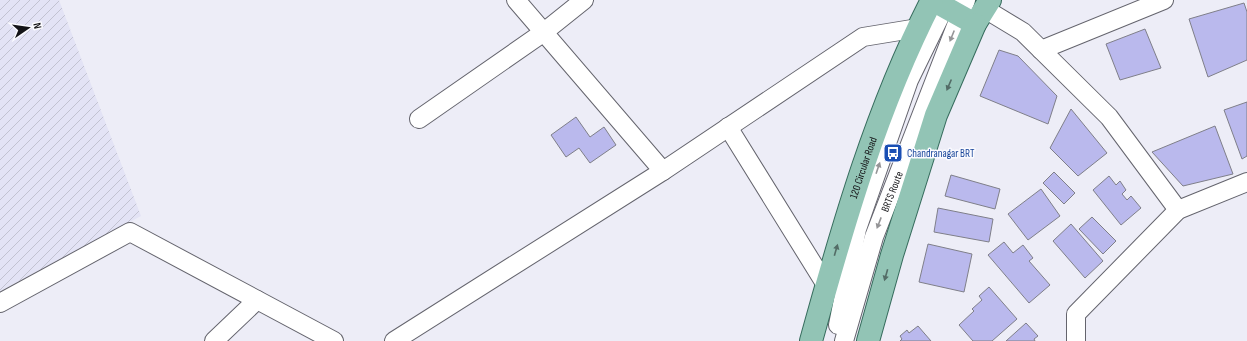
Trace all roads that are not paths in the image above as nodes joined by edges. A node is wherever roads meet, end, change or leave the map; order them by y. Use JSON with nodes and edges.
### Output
{"nodes":[{"id":1,"x":516,"y":0,"type":"edge"},
{"id":2,"x":584,"y":0,"type":"edge"},
{"id":3,"x":1164,"y":0,"type":"edge"},
{"id":4,"x":959,"y":6,"type":"edge"},
{"id":5,"x":918,"y":28,"type":"junction"},
{"id":6,"x":544,"y":32,"type":"junction"},
{"id":7,"x":1041,"y":50,"type":"junction"},
{"id":8,"x":420,"y":119,"type":"dead end"},
{"id":9,"x":728,"y":127,"type":"junction"},
{"id":10,"x":663,"y":171,"type":"junction"},
{"id":11,"x":1247,"y":182,"type":"edge"},
{"id":12,"x":1178,"y":210,"type":"junction"},
{"id":13,"x":826,"y":285,"type":"junction"},
{"id":14,"x":257,"y":300,"type":"junction"},
{"id":15,"x":0,"y":303,"type":"edge"},
{"id":16,"x":214,"y":341,"type":"edge"},
{"id":17,"x":334,"y":341,"type":"edge"},
{"id":18,"x":394,"y":341,"type":"edge"},
{"id":19,"x":810,"y":341,"type":"edge"},
{"id":20,"x":834,"y":341,"type":"edge"},
{"id":21,"x":844,"y":341,"type":"edge"},
{"id":22,"x":868,"y":341,"type":"edge"},
{"id":23,"x":1076,"y":341,"type":"edge"}],
"edges":[{"from":1,"to":6,"type":"street"},
{"from":2,"to":6,"type":"street"},
{"from":3,"to":7,"type":"street"},
{"from":4,"to":5,"type":"main road","name":"120 Circular Road"},
{"from":4,"to":7,"type":"street"},
{"from":20,"to":4,"type":"street","name":"BRTS Route","one_way":true},
{"from":4,"to":21,"type":"street","name":"BRTS Route","one_way":true},
{"from":4,"to":22,"type":"main road","one_way":true},
{"from":5,"to":9,"type":"street"},
{"from":13,"to":5,"type":"main road","name":"120 Circular Road","one_way":true},
{"from":6,"to":8,"type":"street"},
{"from":6,"to":10,"type":"street"},
{"from":7,"to":12,"type":"street"},
{"from":9,"to":10,"type":"street"},
{"from":9,"to":13,"type":"street"},
{"from":10,"to":18,"type":"street"},
{"from":11,"to":12,"type":"street"},
{"from":12,"to":23,"type":"street"},
{"from":13,"to":19,"type":"main road","name":"120 Circular Road"},
{"from":14,"to":15,"type":"street"},
{"from":14,"to":16,"type":"street"},
{"from":14,"to":17,"type":"street"}]}
